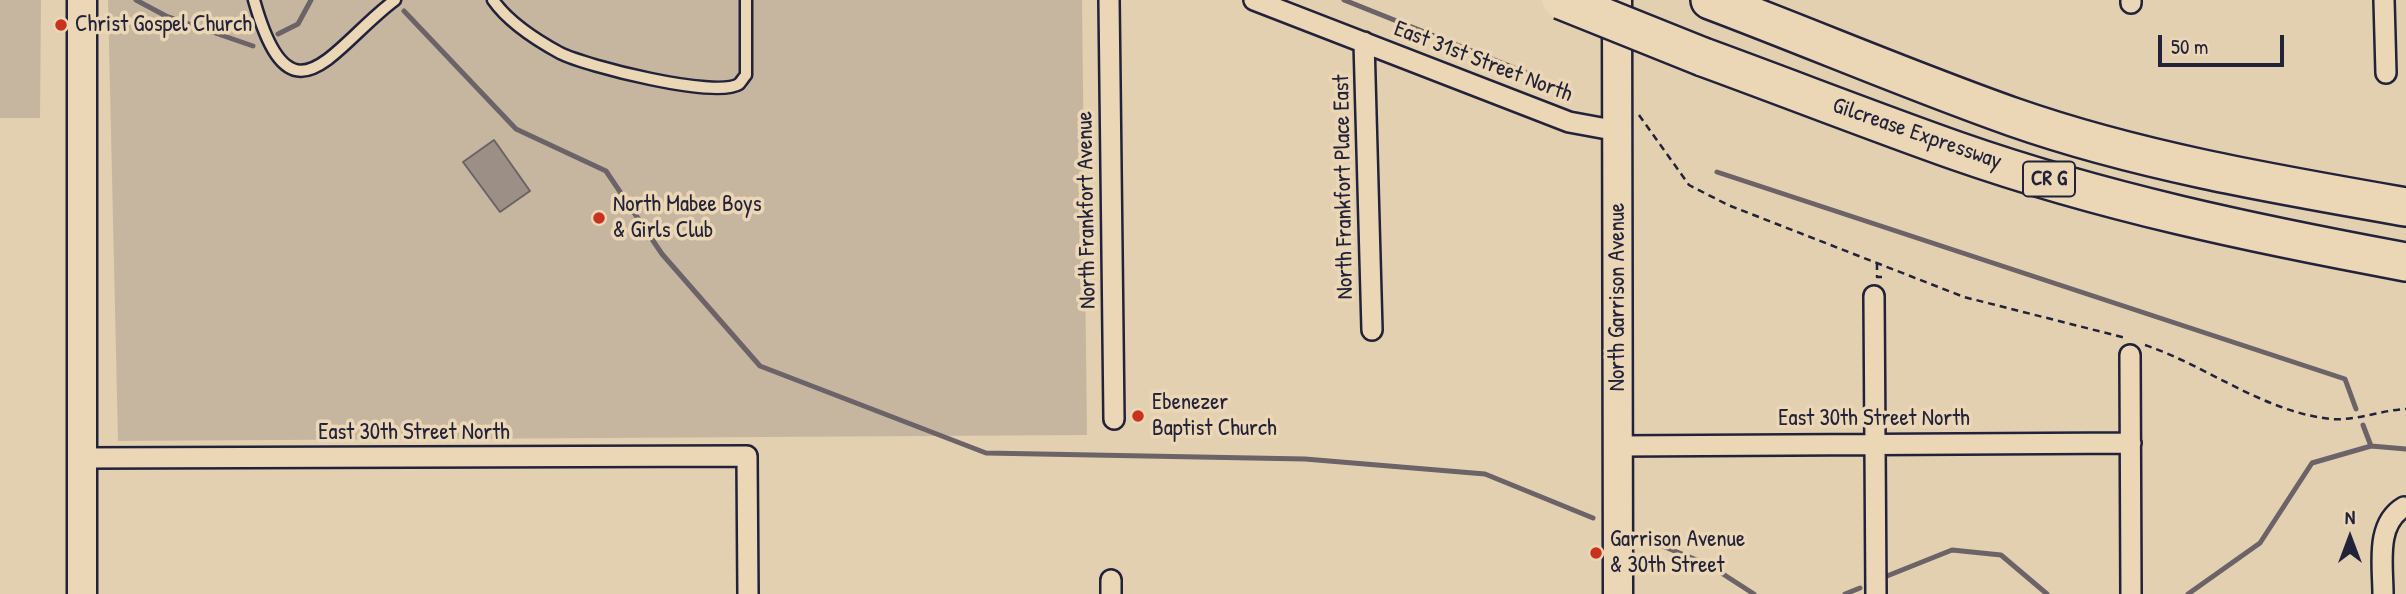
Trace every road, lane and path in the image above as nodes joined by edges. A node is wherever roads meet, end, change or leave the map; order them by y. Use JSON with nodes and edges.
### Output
{"nodes":[{"id":1,"x":82,"y":0,"type":"edge"},
{"id":2,"x":254,"y":0,"type":"edge"},
{"id":3,"x":395,"y":0,"type":"edge"},
{"id":4,"x":493,"y":0,"type":"edge"},
{"id":5,"x":746,"y":0,"type":"edge"},
{"id":6,"x":1109,"y":0,"type":"edge"},
{"id":7,"x":1254,"y":0,"type":"edge"},
{"id":8,"x":1561,"y":0,"type":"edge"},
{"id":9,"x":1617,"y":0,"type":"edge"},
{"id":10,"x":2384,"y":0,"type":"edge"},
{"id":11,"x":1717,"y":3,"type":"edge"},
{"id":12,"x":1364,"y":42,"type":"junction"},
{"id":13,"x":2386,"y":73,"type":"dead end"},
{"id":14,"x":1618,"y":120,"type":"junction"},
{"id":15,"x":2406,"y":207,"type":"edge"},
{"id":16,"x":2406,"y":262,"type":"edge"},
{"id":17,"x":1874,"y":296,"type":"dead end"},
{"id":18,"x":1372,"y":330,"type":"dead end"},
{"id":19,"x":2134,"y":346,"type":"junction"},
{"id":20,"x":2406,"y":409,"type":"edge"},
{"id":21,"x":1114,"y":419,"type":"dead end"},
{"id":22,"x":1876,"y":443,"type":"junction"},
{"id":23,"x":2131,"y":443,"type":"junction"},
{"id":24,"x":1618,"y":446,"type":"junction"},
{"id":25,"x":81,"y":458,"type":"junction"},
{"id":26,"x":2404,"y":507,"type":"dead end"},
{"id":27,"x":82,"y":594,"type":"edge"},
{"id":28,"x":748,"y":594,"type":"edge"},
{"id":29,"x":1618,"y":594,"type":"edge"},
{"id":30,"x":1876,"y":594,"type":"edge"},
{"id":31,"x":2131,"y":594,"type":"edge"},
{"id":32,"x":2383,"y":594,"type":"edge"}],
"edges":[{"from":1,"to":25,"type":"main road"},
{"from":2,"to":3,"type":"lane"},
{"from":4,"to":5,"type":"lane"},
{"from":6,"to":21,"type":"street","name":"North Frankfort Avenue"},
{"from":7,"to":12,"type":"street","name":"East 31st Street North"},
{"from":8,"to":16,"type":"highway","name":"Gilcrease Expressway","number":"CR G","bridge":true},
{"from":9,"to":14,"type":"main road","name":"North Garrison Avenue"},
{"from":10,"to":13,"type":"street"},
{"from":11,"to":15,"type":"highway","name":"Gilcrease Expressway","number":"CR G"},
{"from":12,"to":14,"type":"street","name":"East 31st Street North"},
{"from":12,"to":18,"type":"street","name":"North Frankfort Place East"},
{"from":14,"to":19,"type":"path"},
{"from":14,"to":24,"type":"main road","name":"North Garrison Avenue"},
{"from":17,"to":22,"type":"street"},
{"from":19,"to":20,"type":"path"},
{"from":19,"to":23,"type":"street"},
{"from":22,"to":23,"type":"street","name":"East 30th Street North"},
{"from":22,"to":24,"type":"street","name":"East 30th Street North"},
{"from":22,"to":30,"type":"street"},
{"from":23,"to":31,"type":"street"},
{"from":24,"to":29,"type":"main road","name":"North Garrison Avenue"},
{"from":25,"to":27,"type":"main road"},
{"from":25,"to":28,"type":"street","name":"East 30th Street North"},
{"from":26,"to":32,"type":"street"}]}
